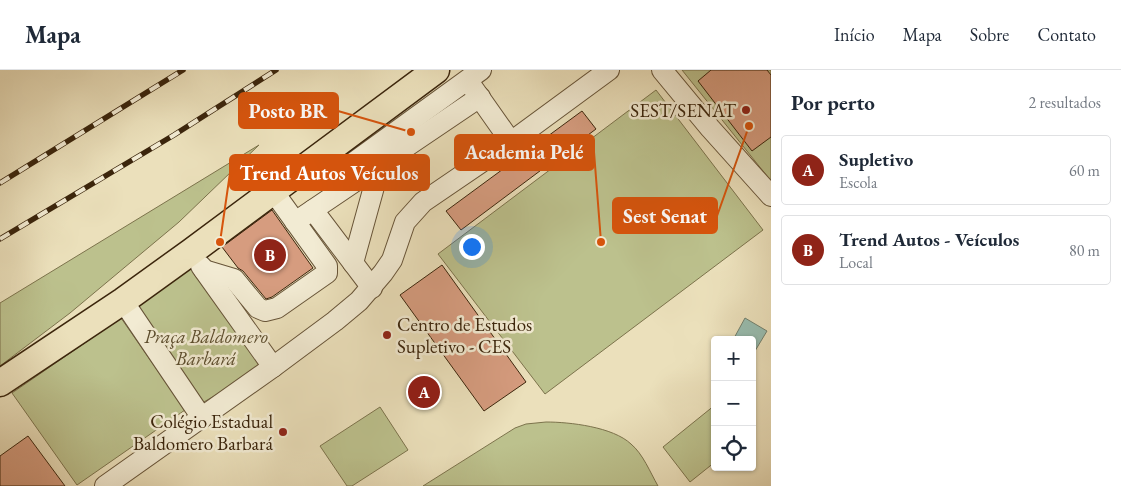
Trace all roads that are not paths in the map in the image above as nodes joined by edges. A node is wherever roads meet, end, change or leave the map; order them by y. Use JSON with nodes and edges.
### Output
{"nodes":[{"id":1,"x":436,"y":70,"type":"edge"},
{"id":2,"x":662,"y":70,"type":"edge"},
{"id":3,"x":607,"y":71,"type":"edge"},
{"id":4,"x":474,"y":75,"type":"edge"},
{"id":5,"x":480,"y":97,"type":"junction"},
{"id":6,"x":511,"y":142,"type":"junction"},
{"id":7,"x":380,"y":165,"type":"junction"},
{"id":8,"x":301,"y":170,"type":"junction"},
{"id":9,"x":273,"y":191,"type":"junction"},
{"id":10,"x":771,"y":196,"type":"edge"},
{"id":11,"x":313,"y":210,"type":"junction"},
{"id":12,"x":295,"y":222,"type":"junction"},
{"id":13,"x":197,"y":261,"type":"junction"},
{"id":14,"x":353,"y":263,"type":"junction"},
{"id":15,"x":372,"y":288,"type":"junction"},
{"id":16,"x":123,"y":301,"type":"junction"},
{"id":17,"x":273,"y":367,"type":"junction"},
{"id":18,"x":0,"y":383,"type":"edge"},
{"id":19,"x":202,"y":418,"type":"junction"},
{"id":20,"x":104,"y":486,"type":"edge"}],
"edges":[{"from":1,"to":8,"type":"main road"},
{"from":2,"to":10,"type":"street"},
{"from":3,"to":6,"type":"street"},
{"from":4,"to":5,"type":"street"},
{"from":4,"to":8,"type":"street"},
{"from":5,"to":6,"type":"street"},
{"from":5,"to":7,"type":"street"},
{"from":6,"to":15,"type":"street"},
{"from":7,"to":11,"type":"street"},
{"from":7,"to":14,"type":"street"},
{"from":8,"to":9,"type":"main road"},
{"from":9,"to":12,"type":"street"},
{"from":9,"to":13,"type":"main road"},
{"from":11,"to":12,"type":"street"},
{"from":11,"to":14,"type":"street"},
{"from":12,"to":13,"type":"street"},
{"from":13,"to":16,"type":"main road"},
{"from":13,"to":17,"type":"street"},
{"from":14,"to":15,"type":"street"},
{"from":15,"to":17,"type":"street"},
{"from":16,"to":18,"type":"main road"},
{"from":16,"to":19,"type":"street"},
{"from":17,"to":19,"type":"street"},
{"from":19,"to":20,"type":"street"}]}
